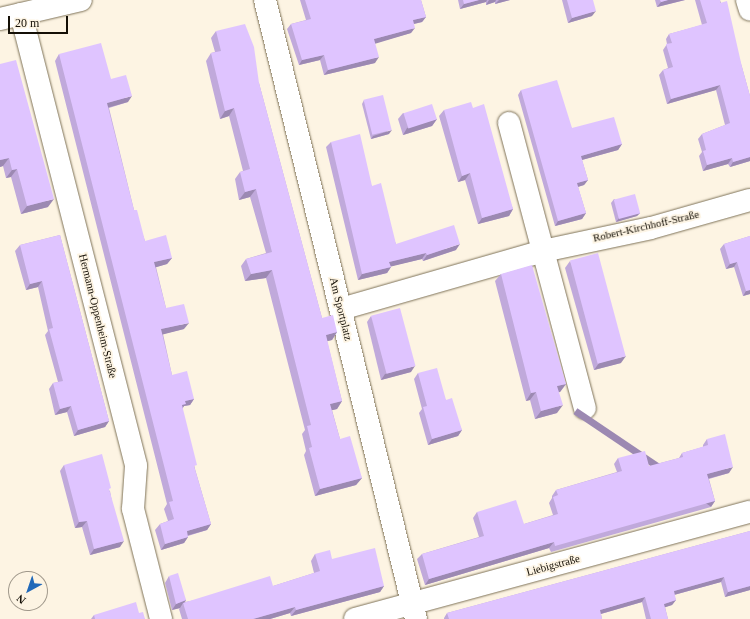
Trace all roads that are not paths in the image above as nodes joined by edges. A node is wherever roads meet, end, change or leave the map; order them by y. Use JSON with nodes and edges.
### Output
{"nodes":[{"id":1,"x":81,"y":0,"type":"edge"},
{"id":2,"x":265,"y":0,"type":"edge"},
{"id":3,"x":747,"y":0,"type":"edge"},
{"id":4,"x":750,"y":10,"type":"edge"},
{"id":5,"x":21,"y":14,"type":"junction"},
{"id":6,"x":0,"y":19,"type":"edge"},
{"id":7,"x":509,"y":124,"type":"dead end"},
{"id":8,"x":750,"y":200,"type":"edge"},
{"id":9,"x":542,"y":251,"type":"junction"},
{"id":10,"x":341,"y":309,"type":"junction"},
{"id":11,"x":585,"y":408,"type":"dead end"},
{"id":12,"x":750,"y":512,"type":"edge"},
{"id":13,"x":414,"y":611,"type":"edge"},
{"id":14,"x":161,"y":619,"type":"edge"},
{"id":15,"x":355,"y":619,"type":"edge"}],
"edges":[{"from":1,"to":5,"type":"street"},
{"from":2,"to":10,"type":"street","name":"Am Sportplatz"},
{"from":3,"to":4,"type":"street"},
{"from":5,"to":6,"type":"street"},
{"from":5,"to":14,"type":"street","name":"Hermann-Oppenheim-Straße"},
{"from":7,"to":9,"type":"street"},
{"from":8,"to":9,"type":"street","name":"Robert-Kirchhoff-Straße"},
{"from":9,"to":10,"type":"street","name":"Robert-Kirchhoff-Straße"},
{"from":9,"to":11,"type":"street"},
{"from":10,"to":13,"type":"street","name":"Am Sportplatz"},
{"from":12,"to":13,"type":"street","name":"Liebigstraße"},
{"from":13,"to":15,"type":"street","name":"Liebigstraße"}]}
